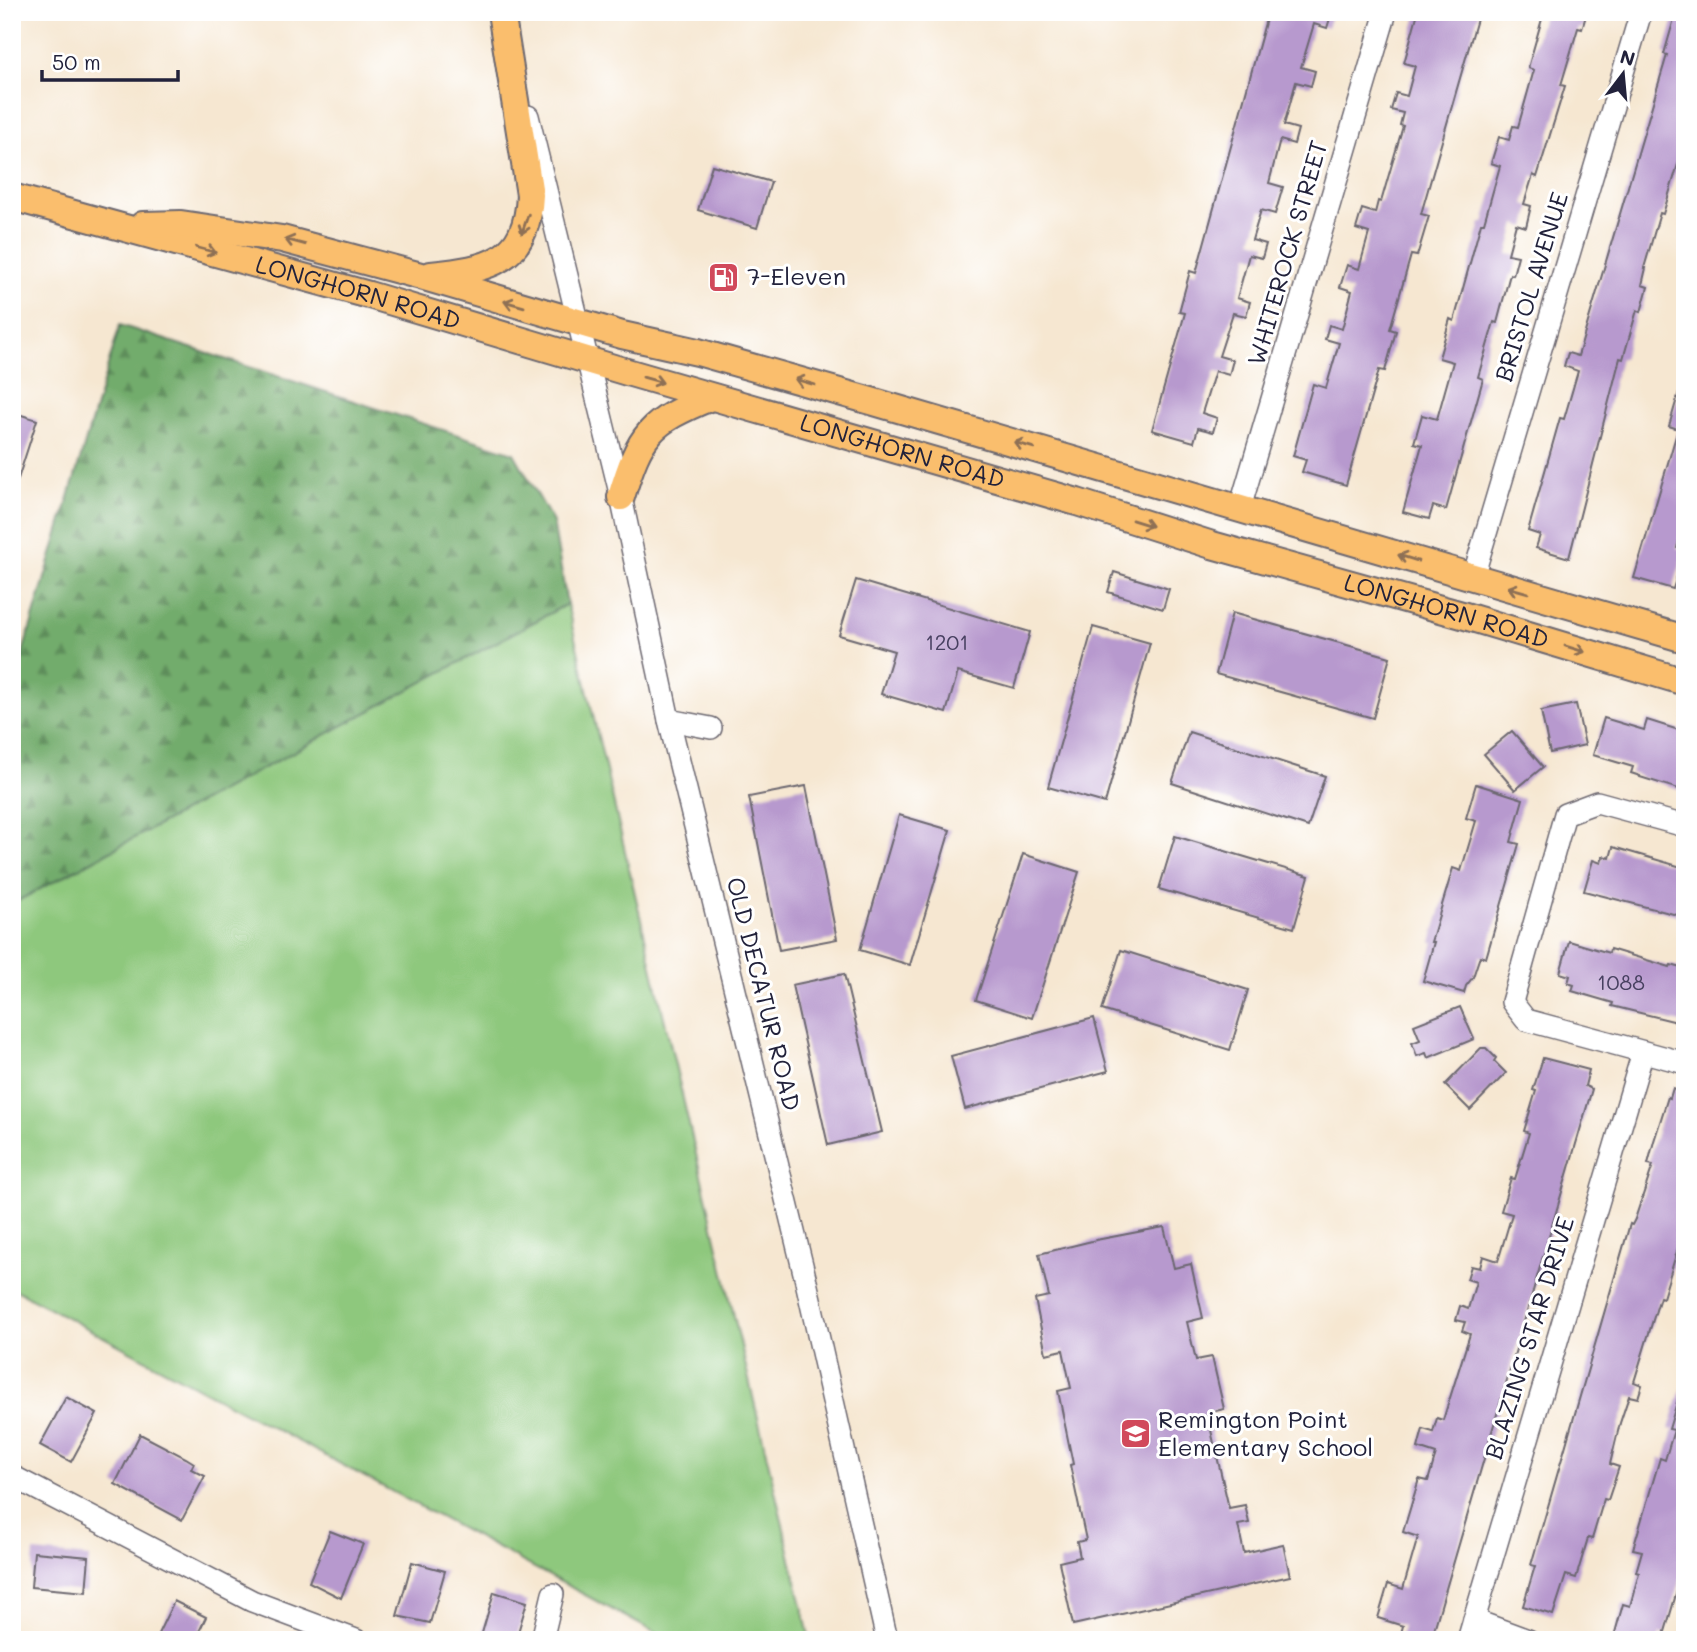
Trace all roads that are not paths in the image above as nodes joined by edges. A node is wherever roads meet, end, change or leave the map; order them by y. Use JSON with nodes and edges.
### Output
{"nodes":[{"id":1,"x":502,"y":12,"type":"edge"},
{"id":2,"x":1386,"y":12,"type":"edge"},
{"id":3,"x":1641,"y":12,"type":"edge"},
{"id":4,"x":12,"y":197,"type":"edge"},
{"id":5,"x":116,"y":226,"type":"junction"},
{"id":6,"x":421,"y":276,"type":"junction"},
{"id":7,"x":580,"y":323,"type":"junction"},
{"id":8,"x":588,"y":360,"type":"junction"},
{"id":9,"x":711,"y":397,"type":"junction"},
{"id":10,"x":1089,"y":464,"type":"junction"},
{"id":11,"x":621,"y":497,"type":"junction"},
{"id":12,"x":1077,"y":502,"type":"junction"},
{"id":13,"x":1240,"y":508,"type":"junction"},
{"id":14,"x":1473,"y":577,"type":"junction"},
{"id":15,"x":1462,"y":615,"type":"junction"},
{"id":16,"x":1685,"y":639,"type":"edge"},
{"id":17,"x":1685,"y":682,"type":"edge"},
{"id":18,"x":669,"y":720,"type":"junction"},
{"id":19,"x":712,"y":728,"type":"dead end"},
{"id":20,"x":1685,"y":826,"type":"edge"},
{"id":21,"x":1643,"y":1052,"type":"junction"},
{"id":22,"x":1685,"y":1063,"type":"edge"},
{"id":23,"x":13,"y":1479,"type":"edge"},
{"id":24,"x":553,"y":1594,"type":"dead end"},
{"id":25,"x":1471,"y":1630,"type":"edge"},
{"id":26,"x":356,"y":1640,"type":"edge"},
{"id":27,"x":542,"y":1640,"type":"edge"},
{"id":28,"x":887,"y":1640,"type":"edge"},
{"id":29,"x":1528,"y":1640,"type":"edge"}],
"edges":[{"from":1,"to":6,"type":"main road","one_way":true},
{"from":1,"to":7,"type":"street","name":"OLD DECATUR ROAD"},
{"from":2,"to":13,"type":"street","name":"WHITEROCK STREET"},
{"from":3,"to":14,"type":"street","name":"BRISTOL AVENUE"},
{"from":4,"to":5,"type":"main road","name":"LONGHORN ROAD"},
{"from":6,"to":5,"type":"main road","name":"LONGHORN ROAD","one_way":true},
{"from":5,"to":8,"type":"main road","name":"LONGHORN ROAD","one_way":true},
{"from":7,"to":6,"type":"main road","name":"LONGHORN ROAD","one_way":true},
{"from":7,"to":8,"type":"street","name":"OLD DECATUR ROAD"},
{"from":10,"to":7,"type":"main road","name":"LONGHORN ROAD","one_way":true},
{"from":8,"to":9,"type":"main road","name":"LONGHORN ROAD","one_way":true},
{"from":8,"to":11,"type":"street","name":"OLD DECATUR ROAD"},
{"from":9,"to":11,"type":"main road"},
{"from":9,"to":12,"type":"main road","name":"LONGHORN ROAD"},
{"from":10,"to":12,"type":"main road"},
{"from":10,"to":13,"type":"main road","name":"LONGHORN ROAD"},
{"from":11,"to":18,"type":"street","name":"OLD DECATUR ROAD"},
{"from":12,"to":15,"type":"main road","name":"LONGHORN ROAD","one_way":true},
{"from":14,"to":13,"type":"main road","name":"LONGHORN ROAD","one_way":true},
{"from":14,"to":15,"type":"main road"},
{"from":16,"to":14,"type":"main road","name":"LONGHORN ROAD","one_way":true},
{"from":15,"to":17,"type":"main road","name":"LONGHORN ROAD","one_way":true},
{"from":18,"to":19,"type":"street"},
{"from":18,"to":28,"type":"street","name":"OLD DECATUR ROAD"},
{"from":20,"to":21,"type":"street"},
{"from":21,"to":22,"type":"street"},
{"from":21,"to":25,"type":"street","name":"BLAZING STAR DRIVE"},
{"from":23,"to":26,"type":"street"},
{"from":24,"to":27,"type":"street"},
{"from":25,"to":29,"type":"street"}]}
